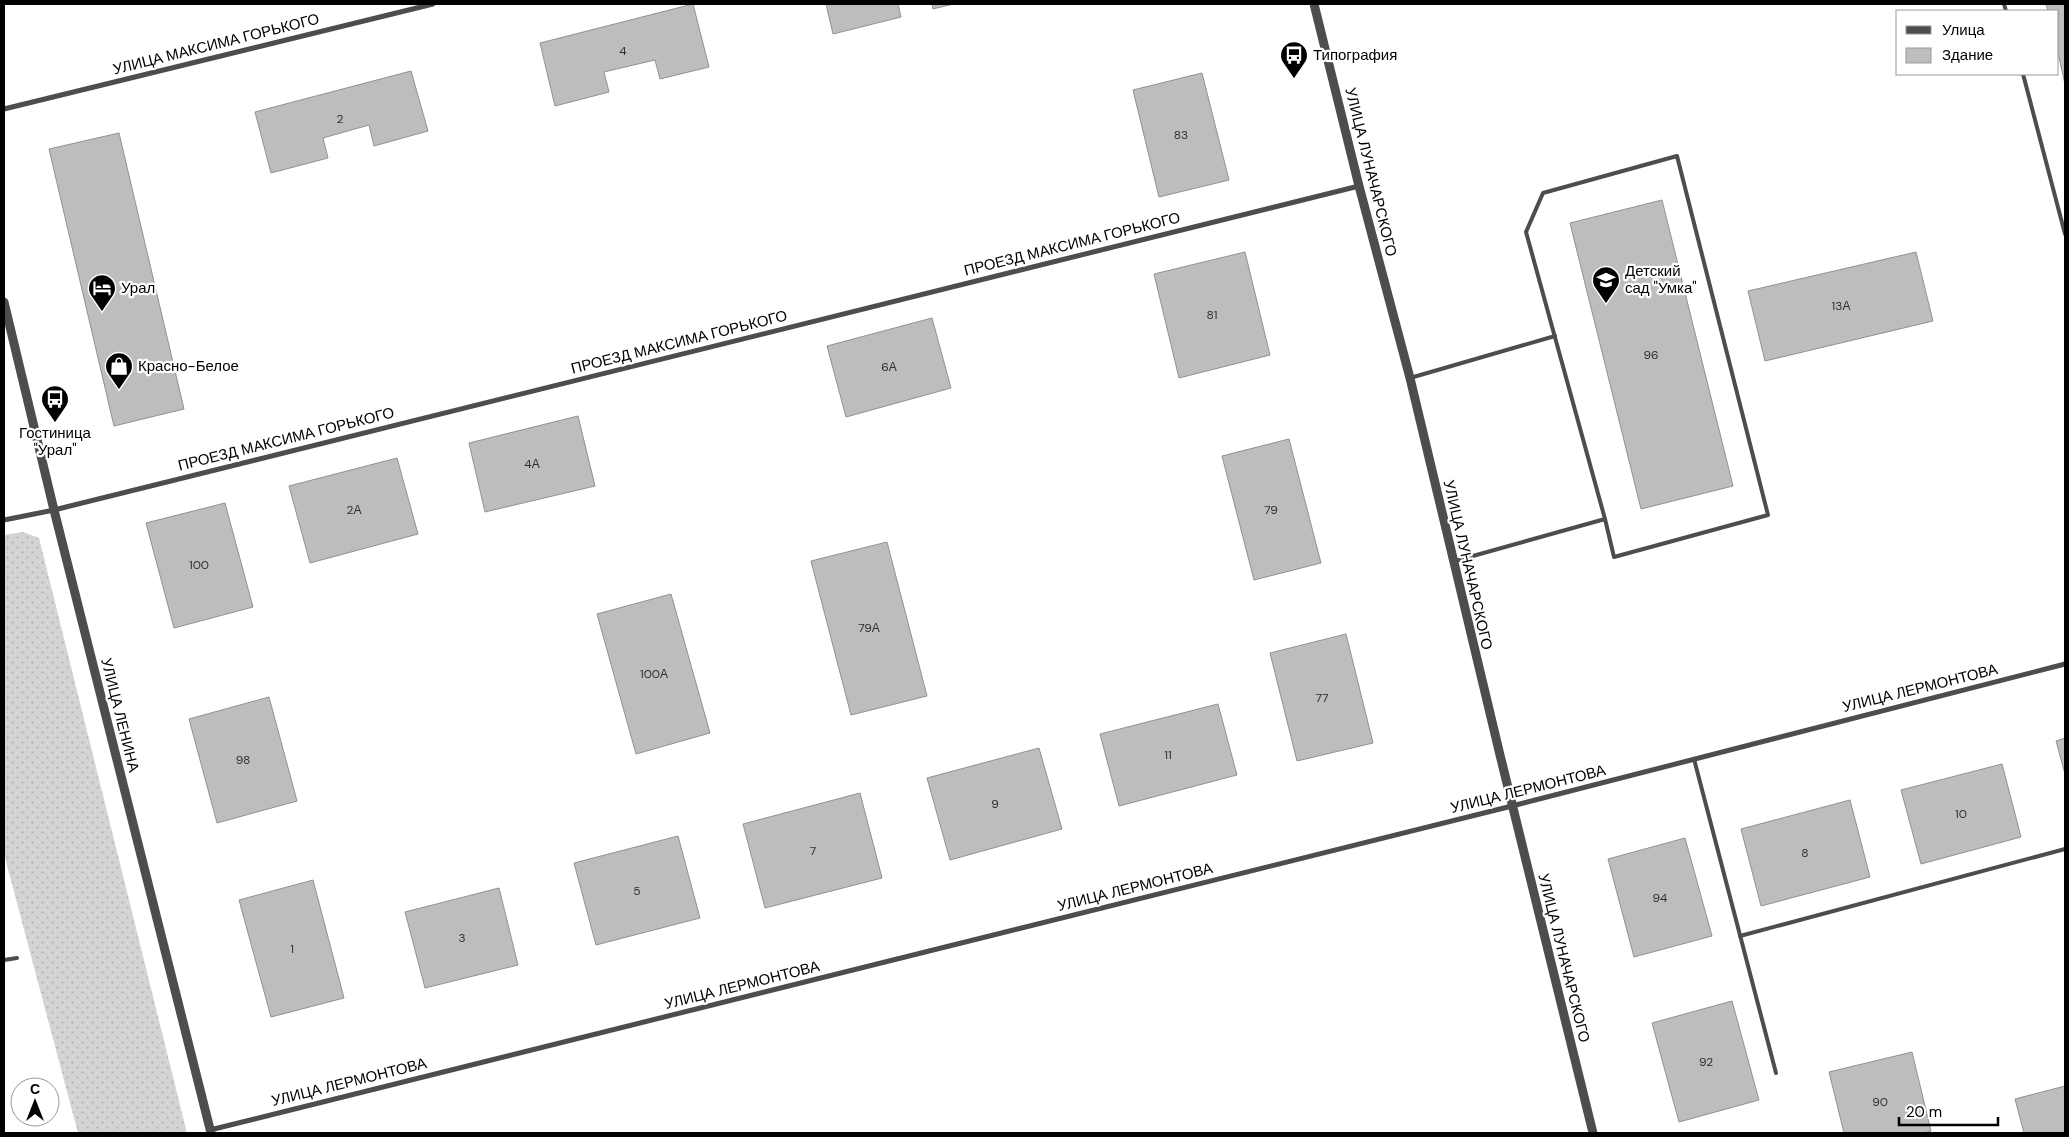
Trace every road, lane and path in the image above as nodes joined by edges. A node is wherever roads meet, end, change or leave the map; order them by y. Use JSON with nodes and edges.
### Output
{"nodes":[{"id":1,"x":434,"y":4,"type":"edge"},
{"id":2,"x":1314,"y":4,"type":"edge"},
{"id":3,"x":2023,"y":75,"type":"edge"},
{"id":4,"x":4,"y":109,"type":"edge"},
{"id":5,"x":1359,"y":186,"type":"junction"},
{"id":6,"x":2065,"y":234,"type":"edge"},
{"id":7,"x":4,"y":302,"type":"edge"},
{"id":8,"x":1555,"y":336,"type":"junction"},
{"id":9,"x":1410,"y":378,"type":"junction"},
{"id":10,"x":54,"y":510,"type":"junction"},
{"id":11,"x":1605,"y":519,"type":"junction"},
{"id":12,"x":4,"y":520,"type":"edge"},
{"id":13,"x":1453,"y":561,"type":"junction"},
{"id":14,"x":2065,"y":664,"type":"edge"},
{"id":15,"x":1694,"y":759,"type":"junction"},
{"id":16,"x":1512,"y":806,"type":"junction"},
{"id":17,"x":2065,"y":849,"type":"edge"},
{"id":18,"x":1740,"y":936,"type":"junction"},
{"id":19,"x":17,"y":958,"type":"dead end"},
{"id":20,"x":4,"y":960,"type":"edge"},
{"id":21,"x":1776,"y":1073,"type":"dead end"},
{"id":22,"x":211,"y":1132,"type":"edge"},
{"id":23,"x":1593,"y":1133,"type":"edge"}],
"edges":[{"from":1,"to":4,"type":"street","name":"УЛИЦА МАКСИМА ГОРЬКОГО"},
{"from":2,"to":5,"type":"street","name":"УЛИЦА ЛУНАЧАРСКОГО"},
{"from":3,"to":6,"type":"lane"},
{"from":5,"to":9,"type":"street","name":"УЛИЦА ЛУНАЧАРСКОГО"},
{"from":5,"to":10,"type":"street","name":"ПРОЕЗД МАКСИМА ГОРЬКОГО"},
{"from":7,"to":10,"type":"street","name":"УЛИЦА ЛЕНИНА"},
{"from":8,"to":9,"type":"lane"},
{"from":8,"to":11,"type":"lane"},
{"from":8,"to":11,"type":"lane"},
{"from":9,"to":13,"type":"street","name":"УЛИЦА ЛУНАЧАРСКОГО"},
{"from":10,"to":12,"type":"street","name":"ПРОЕЗД МАКСИМА ГОРЬКОГО"},
{"from":10,"to":22,"type":"street","name":"УЛИЦА ЛЕНИНА"},
{"from":11,"to":13,"type":"lane"},
{"from":13,"to":16,"type":"street","name":"УЛИЦА ЛУНАЧАРСКОГО"},
{"from":14,"to":15,"type":"street","name":"УЛИЦА ЛЕРМОНТОВА"},
{"from":15,"to":16,"type":"street","name":"УЛИЦА ЛЕРМОНТОВА"},
{"from":15,"to":18,"type":"lane"},
{"from":16,"to":22,"type":"street","name":"УЛИЦА ЛЕРМОНТОВА"},
{"from":16,"to":23,"type":"street","name":"УЛИЦА ЛУНАЧАРСКОГО"},
{"from":17,"to":18,"type":"lane"},
{"from":18,"to":21,"type":"lane"},
{"from":19,"to":20,"type":"lane"}]}
